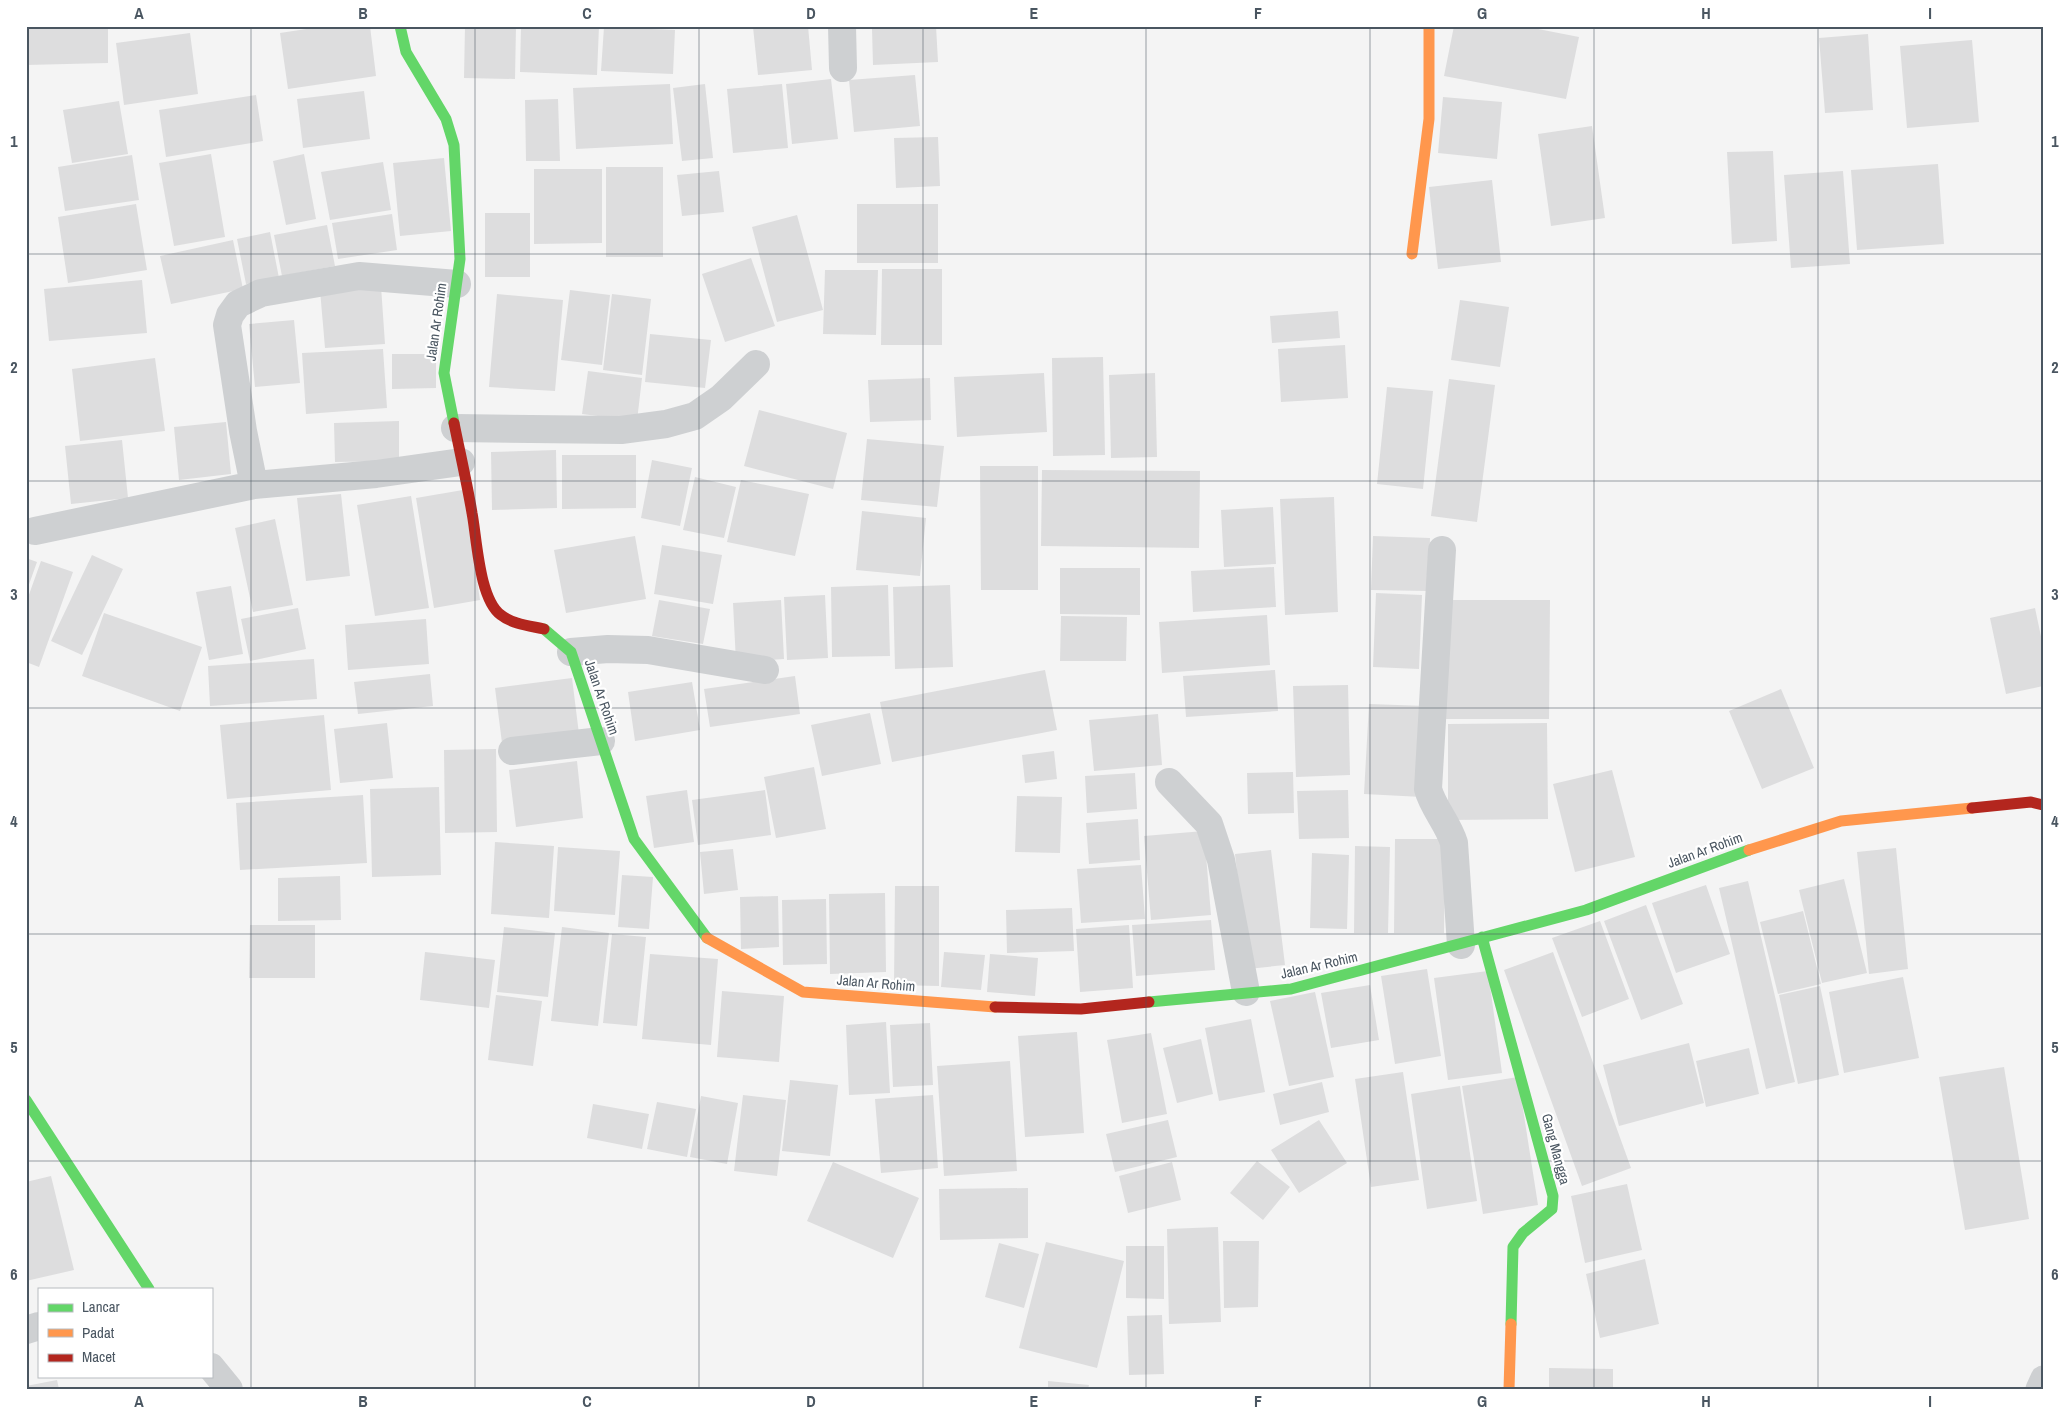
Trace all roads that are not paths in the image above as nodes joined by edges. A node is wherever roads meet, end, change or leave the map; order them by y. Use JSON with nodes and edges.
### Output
{"nodes":[{"id":1,"x":400,"y":26,"type":"edge"},
{"id":2,"x":842,"y":26,"type":"edge"},
{"id":3,"x":1428,"y":26,"type":"edge"},
{"id":4,"x":843,"y":68,"type":"dead end"},
{"id":5,"x":1412,"y":254,"type":"dead end"},
{"id":6,"x":457,"y":284,"type":"junction"},
{"id":7,"x":756,"y":364,"type":"dead end"},
{"id":8,"x":455,"y":428,"type":"junction"},
{"id":9,"x":461,"y":462,"type":"junction"},
{"id":10,"x":254,"y":485,"type":"junction"},
{"id":11,"x":35,"y":531,"type":"dead end"},
{"id":12,"x":1442,"y":550,"type":"dead end"},
{"id":13,"x":571,"y":652,"type":"junction"},
{"id":14,"x":765,"y":670,"type":"dead end"},
{"id":15,"x":601,"y":740,"type":"junction"},
{"id":16,"x":512,"y":751,"type":"dead end"},
{"id":17,"x":1169,"y":782,"type":"dead end"},
{"id":18,"x":2043,"y":805,"type":"edge"},
{"id":19,"x":1472,"y":941,"type":"junction"},
{"id":20,"x":1246,"y":992,"type":"junction"},
{"id":21,"x":26,"y":1100,"type":"edge"},
{"id":22,"x":147,"y":1288,"type":"edge"},
{"id":23,"x":38,"y":1326,"type":"edge"},
{"id":24,"x":26,"y":1330,"type":"edge"},
{"id":25,"x":212,"y":1369,"type":"edge"},
{"id":26,"x":2043,"y":1378,"type":"edge"},
{"id":27,"x":228,"y":1389,"type":"edge"},
{"id":28,"x":1509,"y":1389,"type":"edge"},
{"id":29,"x":2038,"y":1389,"type":"edge"}],
"edges":[{"from":1,"to":6,"type":"street","name":"Jalan Ar Rohim"},
{"from":2,"to":4,"type":"street"},
{"from":3,"to":5,"type":"street"},
{"from":6,"to":8,"type":"street","name":"Jalan Ar Rohim"},
{"from":6,"to":10,"type":"street"},
{"from":7,"to":8,"type":"street"},
{"from":8,"to":9,"type":"street","name":"Jalan Ar Rohim"},
{"from":9,"to":10,"type":"street"},
{"from":9,"to":13,"type":"street","name":"Jalan Ar Rohim"},
{"from":10,"to":11,"type":"street"},
{"from":12,"to":19,"type":"street"},
{"from":13,"to":14,"type":"street"},
{"from":13,"to":15,"type":"street","name":"Jalan Ar Rohim"},
{"from":15,"to":16,"type":"street"},
{"from":15,"to":20,"type":"street","name":"Jalan Ar Rohim"},
{"from":17,"to":20,"type":"street"},
{"from":18,"to":19,"type":"street","name":"Jalan Ar Rohim"},
{"from":19,"to":20,"type":"street","name":"Jalan Ar Rohim"},
{"from":19,"to":28,"type":"street","name":"Gang Mangga"},
{"from":21,"to":22,"type":"street"},
{"from":23,"to":24,"type":"street"},
{"from":25,"to":27,"type":"street"},
{"from":26,"to":29,"type":"lane"}]}
